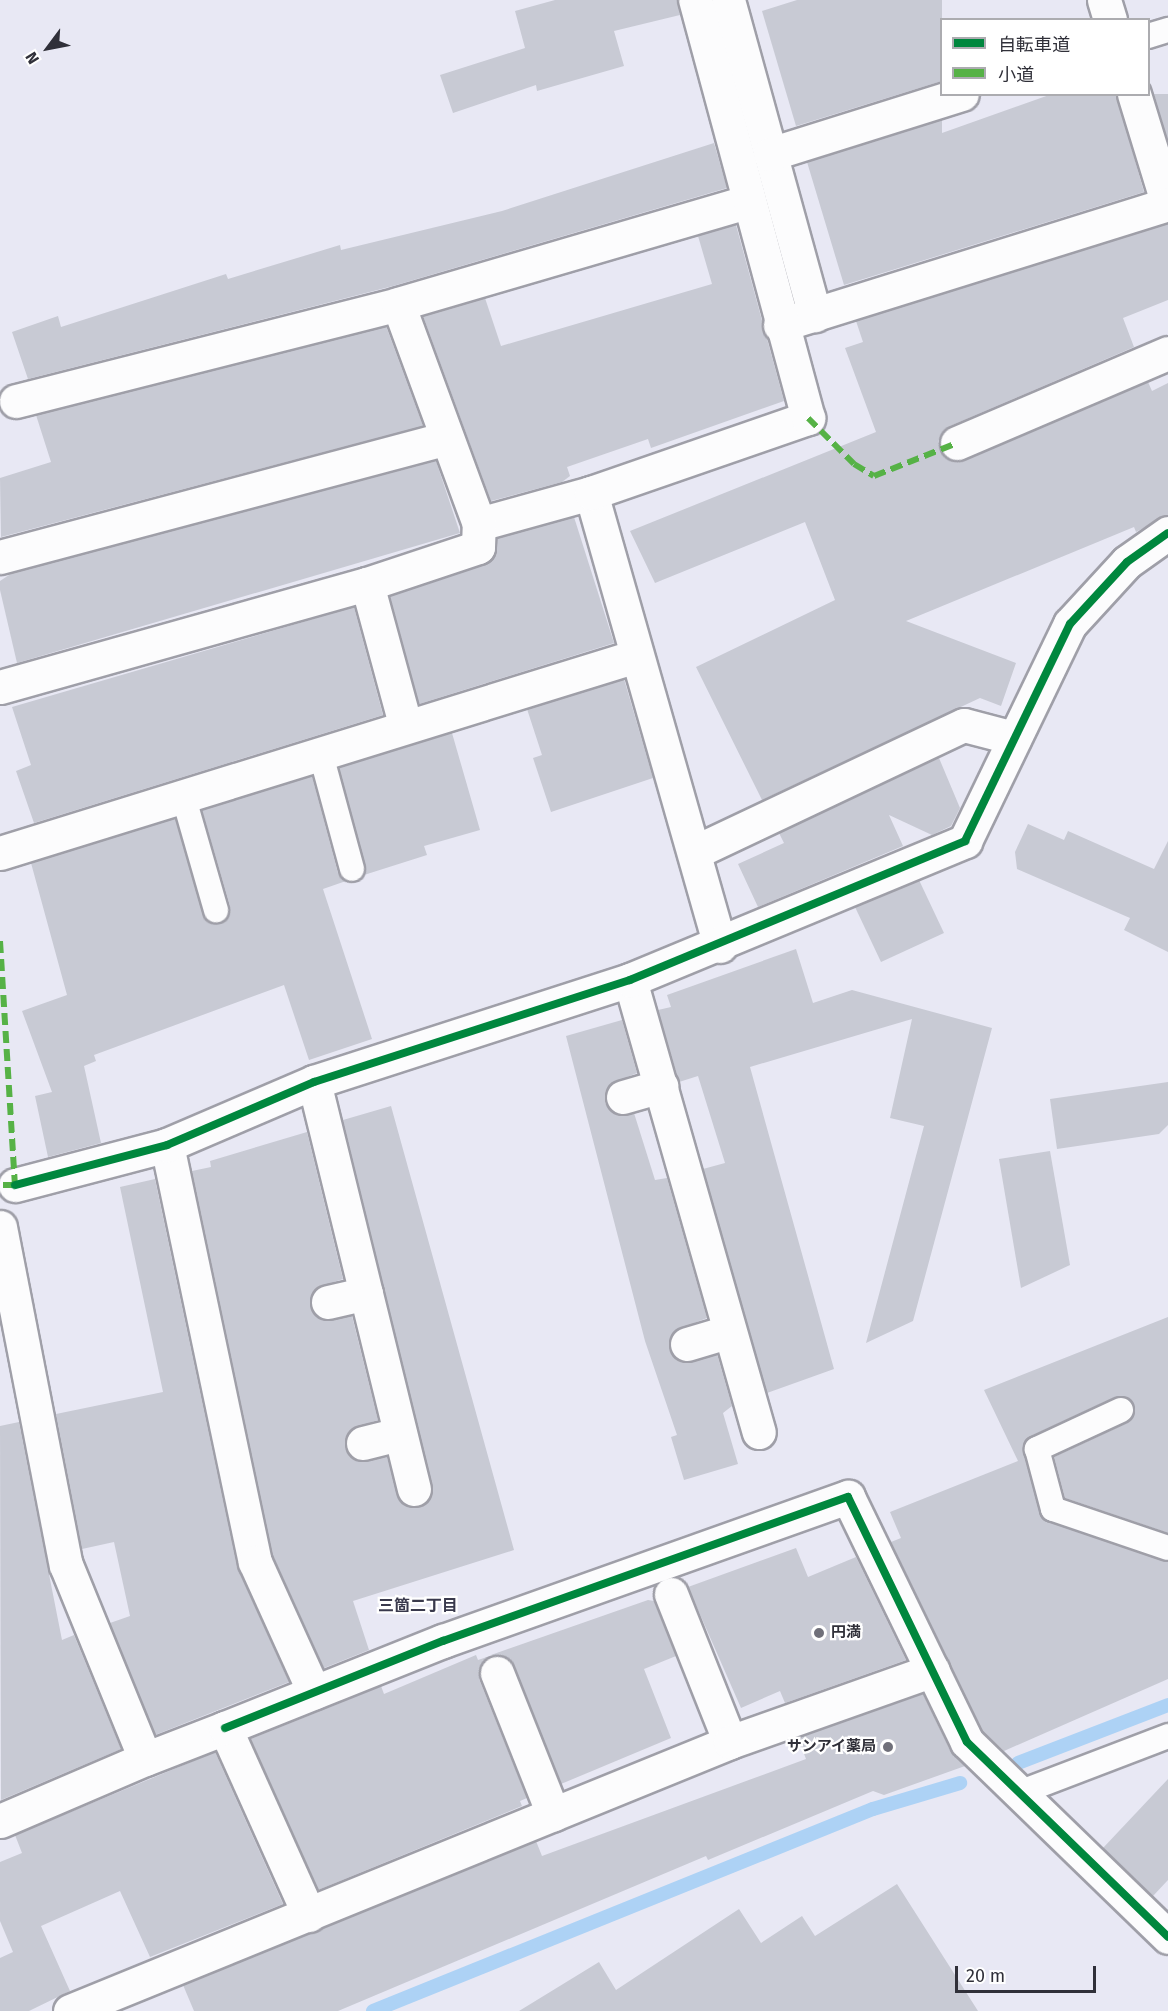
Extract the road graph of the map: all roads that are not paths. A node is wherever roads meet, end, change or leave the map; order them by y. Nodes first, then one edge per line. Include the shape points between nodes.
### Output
1 (695, 0) edge
2 (728, 0) edge
3 (1104, 0) edge
4 (1109, 18) edge
5 (1168, 30) edge
6 (1150, 36) edge
7 (956, 96) edge
8 (1135, 96) edge
9 (770, 154) junction
10 (1167, 197) edge
11 (747, 202) junction
12 (398, 304) junction
13 (815, 315) junction
14 (780, 325) junction
15 (1168, 353) edge
16 (16, 401) dead end
17 (445, 439) junction
18 (957, 443) dead end
19 (591, 493) junction
20 (479, 524) junction
21 (1168, 533) edge
22 (0, 557) edge
23 (368, 584) junction
24 (636, 656) junction
25 (0, 687) edge
26 (405, 724) junction
27 (1014, 738) junction
28 (321, 751) junction
29 (183, 795) junction
30 (697, 851) junction
31 (0, 853) edge
32 (352, 869) dead end
33 (216, 910) dead end
34 (720, 946) junction
35 (630, 980) junction
36 (314, 1082) junction
37 (661, 1086) junction
38 (623, 1097) dead end
39 (167, 1145) junction
40 (15, 1185) dead end
41 (0, 1227) edge
42 (366, 1293) junction
43 (328, 1302) dead end
44 (9, 1312) edge
45 (727, 1332) junction
46 (687, 1344) dead end
47 (1121, 1410) dead end
48 (759, 1432) dead end
49 (400, 1434) junction
50 (363, 1443) dead end
51 (414, 1489) dead end
52 (1168, 1548) edge
53 (671, 1594) dead end
54 (933, 1670) junction
55 (497, 1673) dead end
56 (314, 1692) junction
57 (225, 1728) junction
58 (1168, 1736) edge
59 (730, 1742) junction
60 (145, 1759) junction
61 (1020, 1793) junction
62 (553, 1814) junction
63 (0, 1821) edge
64 (309, 1915) junction
65 (1168, 1937) edge
66 (70, 2011) edge

1 - 11 street
2 - 9 street
3 - 4 street
5 - 6 lane
7 - 9 street
8 - 10 street
9 - 13 street
10 - 13 street
11 - 12 street
11 - 14 street
12 - 16 street
12 - 17 street
13 - 14 street
14 - 19 street via 808,418
15 - 18 street
17 - 20 street
17 - 22 street
19 - 20 street
19 - 24 street
20 - 23 street via 478,547
21 - 27 street via 1126,562 1070,624
23 - 25 street
23 - 26 street
24 - 26 street
24 - 30 street
26 - 28 street
27 - 30 street via 964,725
27 - 34 street via 965,841
28 - 29 street
28 - 32 lane
29 - 31 street
29 - 33 lane
30 - 34 street
34 - 35 street
35 - 36 street
35 - 37 street
36 - 39 street
36 - 42 street
37 - 38 street
37 - 45 street
39 - 40 street
39 - 56 street via 255,1562
41 - 44 street
42 - 43 street
42 - 49 street
44 - 60 street via 66,1565
45 - 46 street
45 - 48 street
47 - 52 lane via 1037,1449 1053,1509
49 - 50 street
49 - 51 street
53 - 59 street
54 - 56 street via 848,1497
54 - 59 street
54 - 61 street via 967,1742
55 - 62 street
56 - 57 street
57 - 60 street
57 - 64 street
58 - 61 lane
59 - 62 street
60 - 63 street
61 - 65 street
62 - 64 street
64 - 66 street

